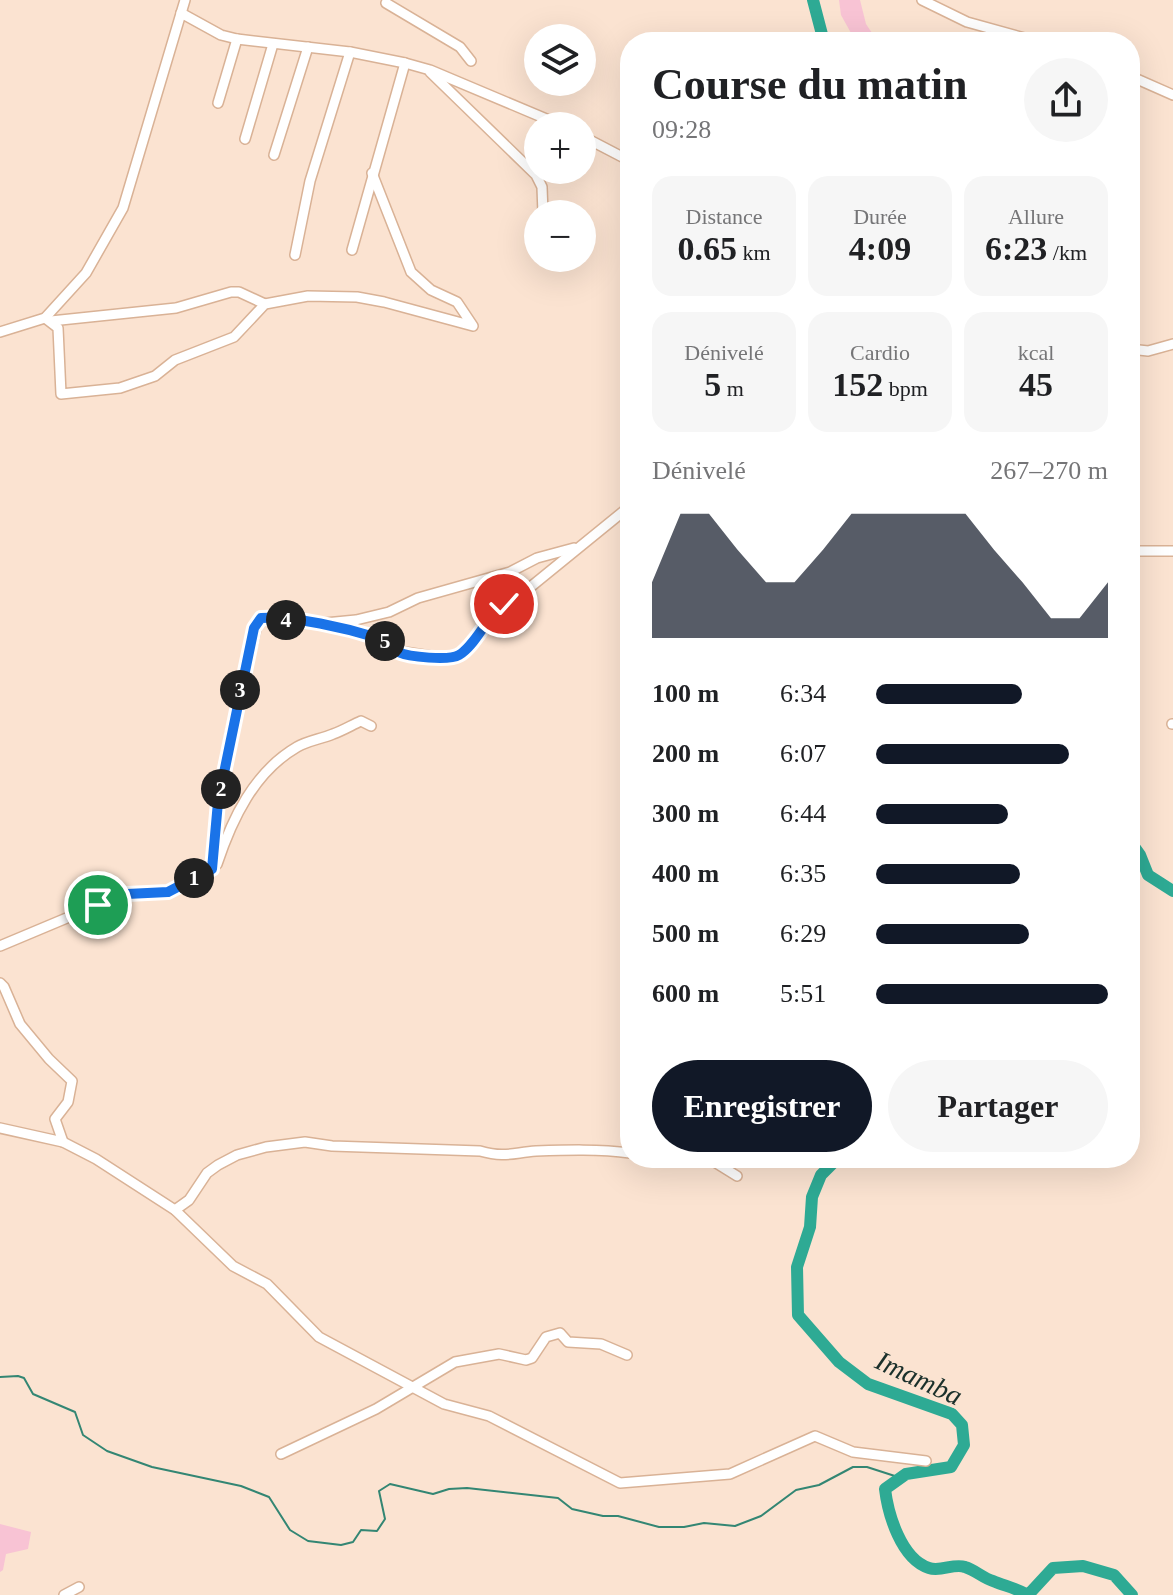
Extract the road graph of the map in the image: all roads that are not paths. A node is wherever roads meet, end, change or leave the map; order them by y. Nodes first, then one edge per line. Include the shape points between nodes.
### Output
1 (185, 0) edge
2 (922, 0) edge
3 (386, 3) dead end
4 (181, 13) junction
5 (1003, 32) edge
6 (237, 39) junction
7 (273, 44) junction
8 (308, 47) junction
9 (350, 52) junction
10 (471, 61) dead end
11 (405, 63) junction
12 (427, 70) junction
13 (1140, 80) edge
14 (1173, 95) edge
15 (218, 103) dead end
16 (529, 112) edge
17 (245, 139) dead end
18 (596, 143) edge
19 (274, 155) dead end
20 (620, 156) edge
21 (372, 173) junction
22 (542, 200) edge
23 (352, 250) dead end
24 (295, 255) dead end
25 (265, 304) junction
26 (48, 320) junction
27 (0, 332) edge
28 (1173, 344) edge
29 (1140, 350) edge
30 (620, 514) edge
31 (577, 547) junction
32 (1140, 551) edge
33 (1173, 551) edge
34 (314, 623) junction
35 (371, 726) dead end
36 (212, 869) junction
37 (0, 946) edge
38 (0, 983) edge
39 (0, 1128) edge
40 (63, 1142) junction
41 (620, 1152) edge
42 (724, 1168) edge
43 (737, 1176) dead end
44 (175, 1210) junction
45 (627, 1355) dead end
46 (413, 1386) junction
47 (281, 1454) dead end
48 (926, 1461) dead end
49 (79, 1587) dead end
50 (64, 1595) edge

1 - 4 street
2 - 5 street
3 - 10 street via 460,47
4 - 6 street
4 - 26 street via 123,208 86,273
6 - 7 street
6 - 15 street
7 - 8 street
7 - 17 street
8 - 9 street
8 - 19 street
9 - 11 street
9 - 24 street via 310,181
11 - 12 street
11 - 21 street
12 - 16 street
12 - 22 street via 536,175
13 - 14 street
18 - 20 street
21 - 23 street
21 - 25 street via 411,272 431,290 457,302 473,326 357,297 308,296
25 - 26 street via 231,292 176,308
25 - 26 street via 234,337 175,360 155,376 120,388 61,394 58,328
26 - 27 street
28 - 29 street
30 - 31 street
31 - 34 street via 389,612
31 - 34 street via 491,613 461,655 450,659 398,651 382,639
32 - 33 street
34 - 36 street via 266,617 254,628 218,802
35 - 36 street via 361,721 297,746 269,770 246,795
36 - 37 street via 168,892 127,894
38 - 40 street via 20,1024 72,1081 68,1102 55,1119
39 - 40 street
40 - 44 street
41 - 44 street via 501,1157 480,1151 305,1142 266,1147 207,1173 189,1200
42 - 43 street
44 - 46 street via 233,1266 267,1284 319,1337
45 - 46 street via 601,1344 568,1342 560,1333 546,1337 532,1358 499,1354 455,1362
46 - 47 street
46 - 48 street via 444,1404 489,1416 620,1483 730,1474 815,1436 853,1452
49 - 50 street

